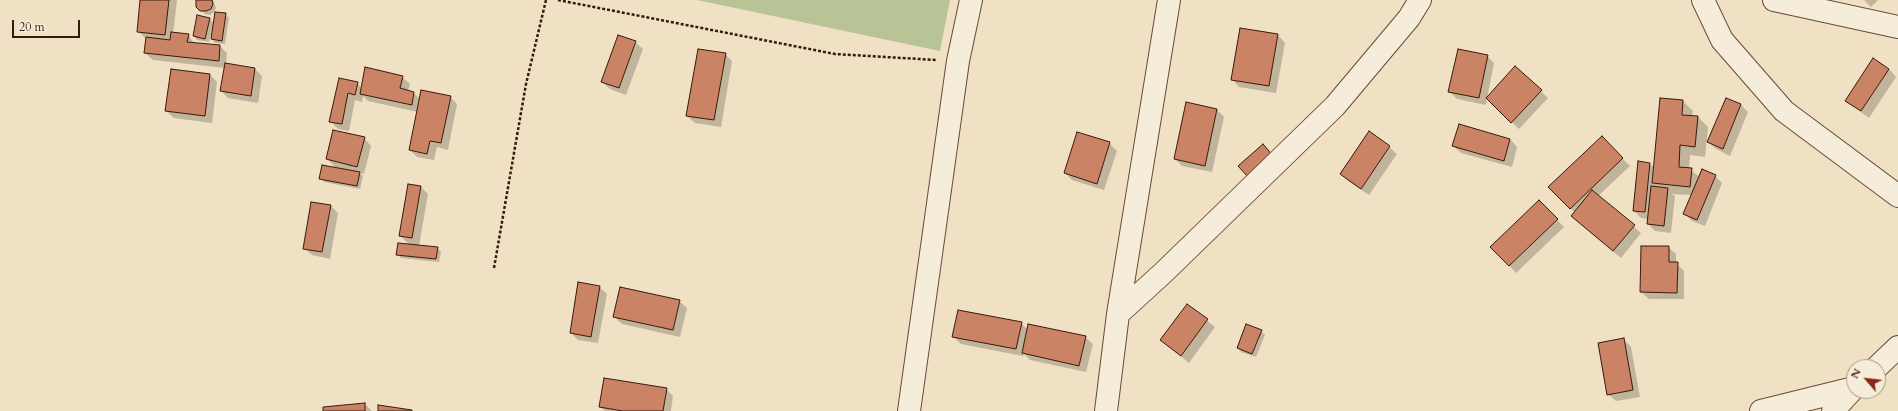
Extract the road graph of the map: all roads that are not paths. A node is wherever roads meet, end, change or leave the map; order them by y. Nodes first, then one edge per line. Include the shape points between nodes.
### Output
1 (971, 0) edge
2 (1169, 0) edge
3 (1420, 0) edge
4 (1703, 0) edge
5 (1774, 0) edge
6 (1898, 28) edge
7 (1898, 196) edge
8 (1118, 314) junction
9 (1898, 348) edge
10 (1886, 359) edge
11 (1846, 390) edge
12 (1846, 397) edge
13 (909, 411) edge
14 (1106, 411) edge
15 (1761, 411) edge
16 (1833, 411) edge

1 - 13 street via 958,61
2 - 8 street
3 - 8 street via 1409,18 1335,106 1164,273
4 - 7 street via 1722,40 1784,111
5 - 6 street
8 - 14 street
9 - 10 street
11 - 15 street
12 - 16 street

